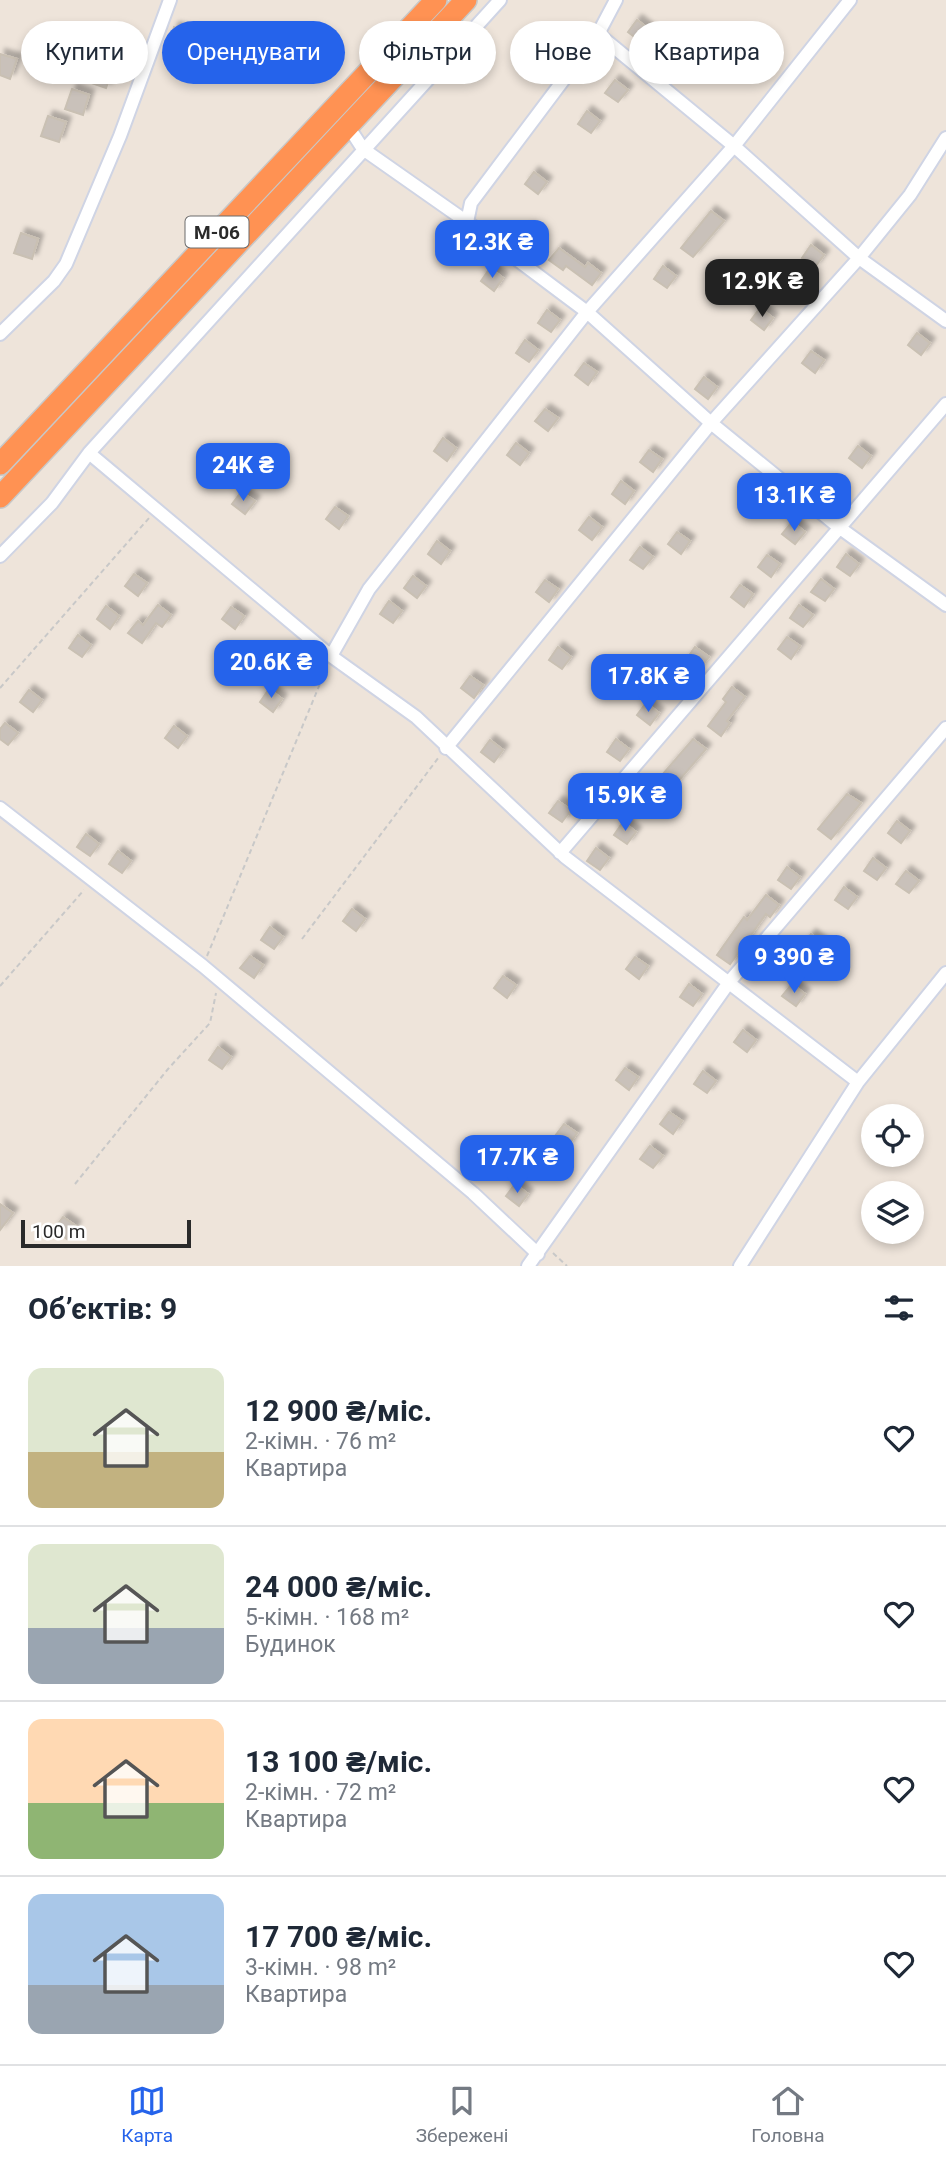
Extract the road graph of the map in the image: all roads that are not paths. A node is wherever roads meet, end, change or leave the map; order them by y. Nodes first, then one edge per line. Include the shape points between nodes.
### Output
1 (170, 0) edge
2 (436, 0) edge
3 (466, 0) edge
4 (500, 0) edge
5 (616, 0) edge
6 (850, 0) edge
7 (605, 21) edge
8 (615, 48) edge
9 (560, 84) edge
10 (348, 126) junction
11 (946, 138) edge
12 (734, 146) junction
13 (363, 149) junction
14 (467, 222) junction
15 (859, 258) junction
16 (587, 312) junction
17 (946, 321) edge
18 (0, 334) edge
19 (946, 404) edge
20 (711, 423) junction
21 (89, 453) junction
22 (0, 464) edge
23 (0, 497) edge
24 (840, 528) junction
25 (0, 556) edge
26 (946, 605) edge
27 (331, 656) junction
28 (946, 728) edge
29 (446, 748) junction
30 (0, 808) edge
31 (560, 853) junction
32 (946, 973) edge
33 (730, 981) junction
34 (858, 1082) junction
35 (542, 1250) junction
36 (528, 1266) edge
37 (740, 1266) edge

1 - 18 street via 66,264
2 - 22 highway, М-06
3 - 10 highway, М-06
4 - 13 street
5 - 7 street
6 - 12 street
8 - 12 street
9 - 14 street via 471,203
10 - 13 street
10 - 23 highway, М-06
11 - 15 street via 910,195
12 - 15 street
12 - 16 street
13 - 14 street
13 - 21 street
14 - 16 street
15 - 17 street
15 - 20 street
16 - 20 street
16 - 27 street via 369,589
19 - 24 street
20 - 24 street
20 - 29 street
21 - 25 street via 52,503
21 - 27 street
24 - 26 street
24 - 31 street
27 - 29 street via 416,717
28 - 33 street
29 - 31 street
30 - 35 street via 203,966
31 - 33 street
32 - 34 street
33 - 34 street
33 - 35 street
34 - 37 street
35 - 36 street

